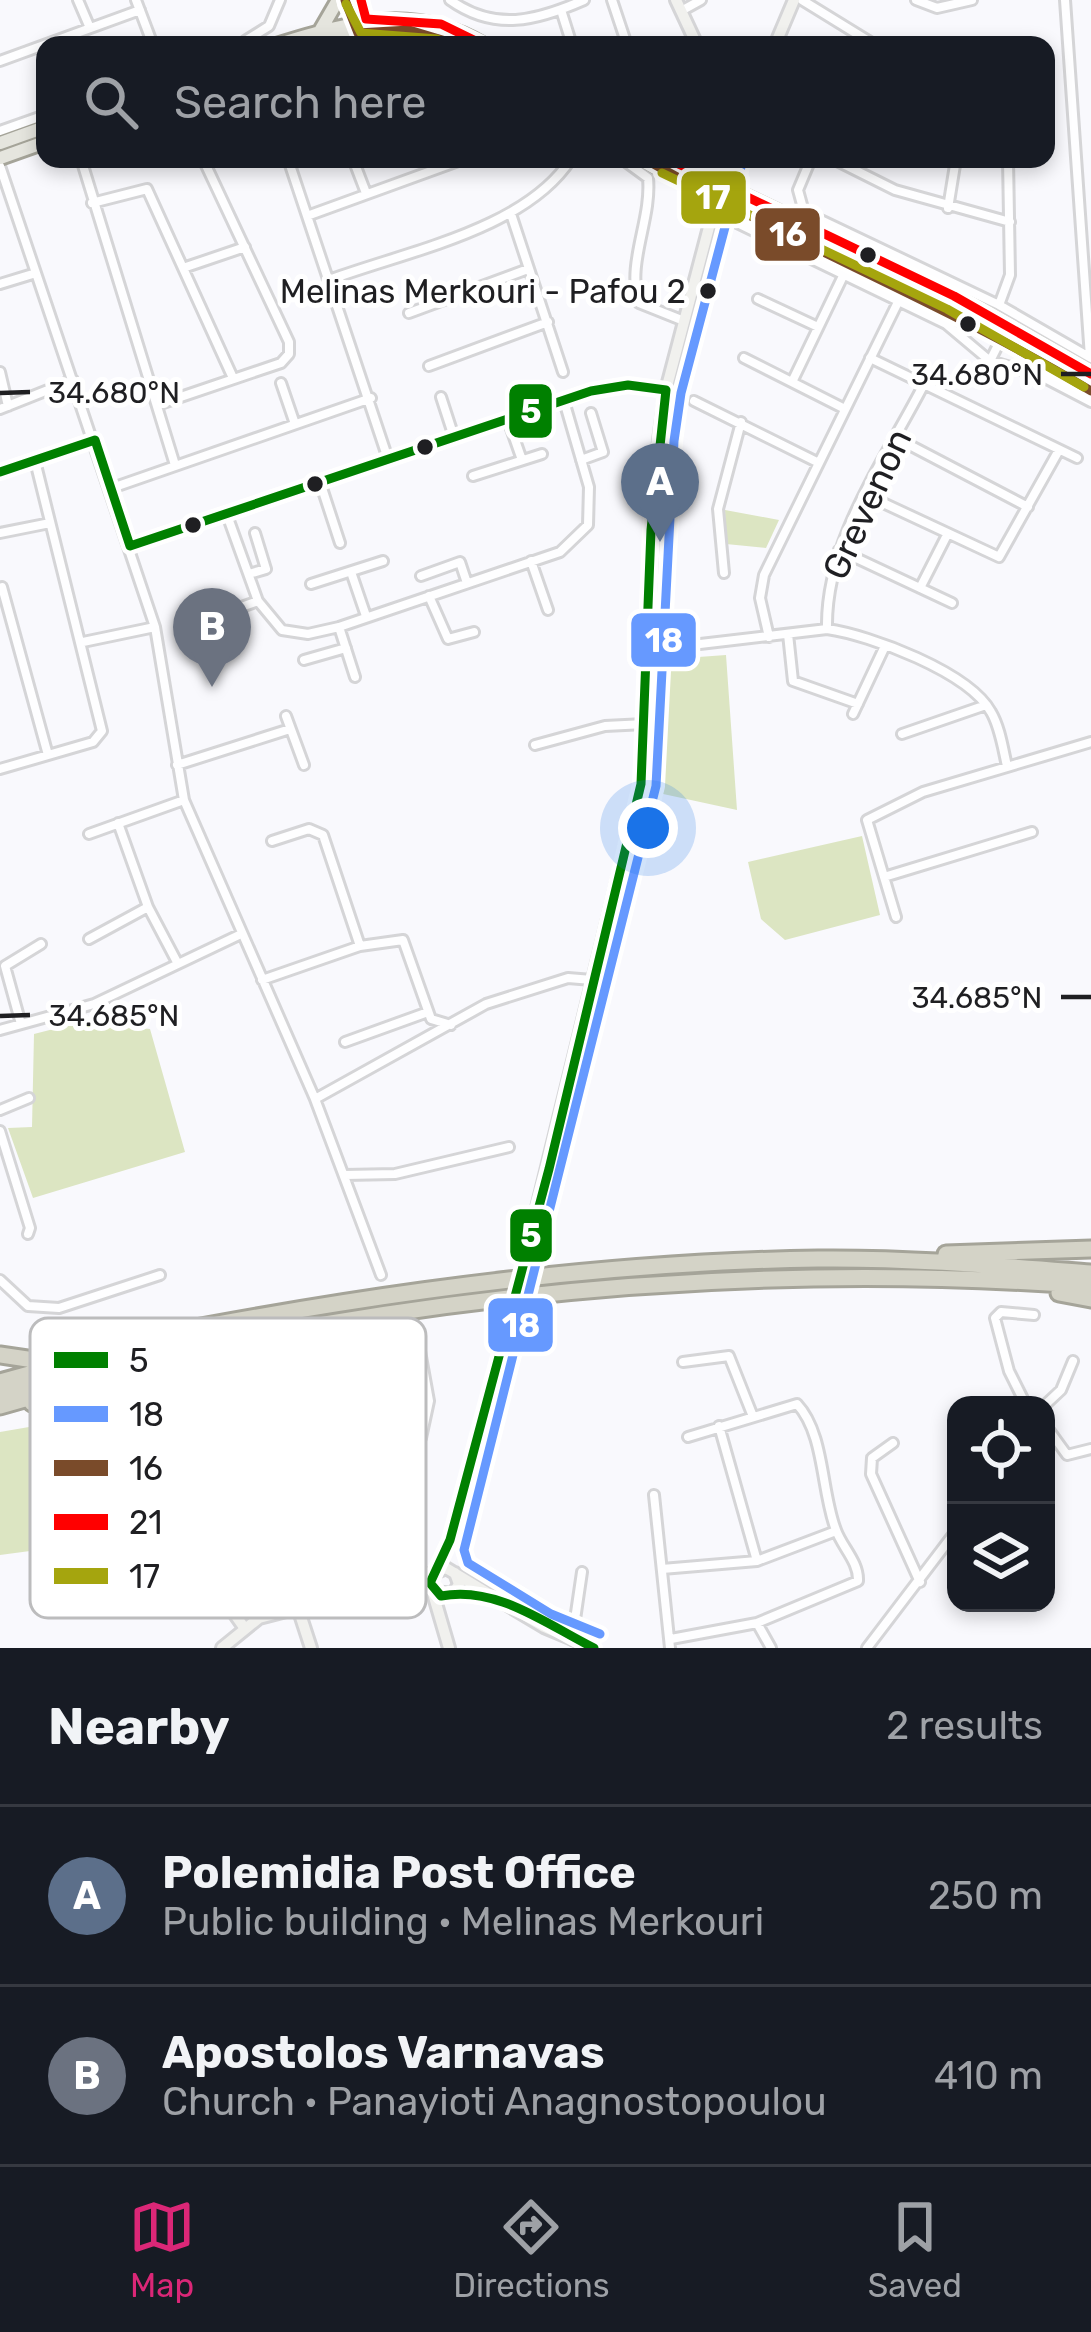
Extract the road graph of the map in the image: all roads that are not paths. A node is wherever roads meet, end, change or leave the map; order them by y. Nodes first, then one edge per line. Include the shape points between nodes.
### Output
1 (78, 0) edge
2 (280, 0) edge
3 (341, 0) edge
4 (362, 0) edge
5 (450, 0) edge
6 (584, 0) edge
7 (612, 0) edge
8 (700, 0) edge
9 (798, 0) edge
10 (916, 0) edge
11 (972, 0) edge
12 (1066, 0) edge
13 (138, 5) edge
14 (678, 6) edge
15 (561, 10) junction
16 (361, 26) junction
17 (90, 28) junction
18 (68, 36) edge
19 (150, 36) edge
20 (253, 36) edge
21 (319, 36) edge
22 (325, 36) edge
23 (429, 36) edge
24 (466, 36) edge
25 (569, 36) edge
26 (624, 36) edge
27 (693, 36) edge
28 (780, 36) edge
29 (852, 36) edge
30 (36, 48) edge
31 (0, 61) edge
32 (36, 118) edge
33 (36, 130) edge
34 (0, 131) edge
35 (0, 143) edge
36 (36, 146) edge
37 (0, 162) edge
38 (83, 168) edge
39 (207, 168) edge
40 (291, 168) edge
41 (356, 168) edge
42 (438, 168) edge
43 (564, 168) edge
44 (634, 168) edge
45 (664, 168) edge
46 (681, 168) edge
47 (725, 168) edge
48 (807, 168) edge
49 (851, 168) edge
50 (955, 168) edge
51 (1008, 168) edge
52 (366, 193) junction
53 (718, 194) junction
54 (92, 203) junction
55 (948, 208) junction
56 (805, 212) junction
57 (511, 214) junction
58 (778, 215) junction
59 (308, 216) junction
60 (735, 222) dead end
61 (1010, 222) junction
62 (245, 248) junction
63 (1086, 257) edge
64 (186, 267) junction
65 (528, 269) junction
66 (36, 273) junction
67 (843, 276) junction
68 (332, 279) junction
69 (0, 284) edge
70 (758, 299) dead end
71 (899, 300) junction
72 (999, 304) junction
73 (409, 313) dead end
74 (1088, 316) edge
75 (684, 321) junction
76 (548, 322) junction
77 (818, 327) junction
78 (1085, 336) junction
79 (1002, 337) junction
80 (1072, 347) junction
81 (744, 358) dead end
82 (870, 358) junction
83 (1090, 358) edge
84 (990, 361) junction
85 (429, 366) dead end
86 (0, 372) edge
87 (563, 372) dead end
88 (1091, 374) edge
89 (232, 378) junction
90 (73, 380) junction
91 (793, 380) junction
92 (281, 383) dead end
93 (924, 384) junction
94 (666, 389) junction
95 (1091, 391) edge
96 (441, 397) dead end
97 (370, 398) junction
98 (564, 401) junction
99 (694, 401) dead end
100 (1091, 402) edge
101 (157, 405) junction
102 (4, 408) edge
103 (843, 408) junction
104 (592, 412) dead end
105 (508, 420) junction
106 (741, 422) junction
107 (295, 424) junction
108 (454, 437) junction
109 (896, 438) junction
110 (95, 440) junction
111 (1059, 450) junction
112 (542, 454) dead end
113 (1077, 458) dead end
114 (388, 460) junction
115 (522, 460) junction
116 (581, 460) junction
117 (35, 461) junction
118 (817, 462) junction
119 (175, 465) junction
120 (0, 472) edge
121 (473, 476) dead end
122 (321, 485) junction
123 (112, 488) junction
124 (866, 495) junction
125 (1028, 507) junction
126 (227, 515) junction
127 (50, 523) junction
128 (0, 532) edge
129 (255, 533) dead end
130 (947, 535) junction
131 (340, 543) dead end
132 (130, 546) junction
133 (839, 550) junction
134 (383, 561) dead end
135 (531, 561) junction
136 (351, 572) junction
137 (724, 573) dead end
138 (249, 574) junction
139 (421, 576) dead end
140 (467, 583) junction
141 (311, 584) dead end
142 (2, 587) edge
143 (920, 588) junction
144 (429, 596) junction
145 (259, 601) junction
146 (952, 603) dead end
147 (548, 610) dead end
148 (367, 616) junction
149 (155, 627) junction
150 (185, 627) dead end
151 (339, 627) junction
152 (826, 629) junction
153 (474, 632) dead end
154 (788, 634) junction
155 (769, 637) junction
156 (83, 642) junction
157 (884, 646) junction
158 (346, 648) junction
159 (647, 650) junction
160 (304, 660) dead end
161 (355, 677) dead end
162 (858, 704) junction
163 (986, 705) junction
164 (853, 714) dead end
165 (286, 716) dead end
166 (645, 724) junction
167 (290, 729) junction
168 (902, 734) dead end
169 (1091, 742) edge
170 (535, 746) dead end
171 (48, 755) junction
172 (177, 765) junction
173 (304, 765) dead end
174 (1007, 766) junction
175 (0, 770) edge
176 (184, 800) junction
177 (118, 823) junction
178 (1032, 832) dead end
179 (89, 834) dead end
180 (272, 841) dead end
181 (884, 877) junction
182 (148, 907) junction
183 (896, 917) dead end
184 (239, 935) junction
185 (89, 940) dead end
186 (41, 944) dead end
187 (360, 946) junction
188 (178, 964) junction
189 (262, 980) junction
190 (592, 980) junction
191 (428, 1012) junction
192 (21, 1024) junction
193 (451, 1025) junction
194 (0, 1030) edge
195 (345, 1042) dead end
196 (29, 1098) dead end
197 (315, 1099) junction
198 (0, 1110) edge
199 (0, 1130) edge
200 (509, 1147) dead end
201 (344, 1175) junction
202 (28, 1234) dead end
203 (1091, 1249) edge
204 (827, 1268) junction
205 (1091, 1273) edge
206 (160, 1275) dead end
207 (381, 1275) dead end
208 (0, 1280) edge
209 (1091, 1286) edge
210 (427, 1299) junction
211 (1091, 1299) edge
212 (322, 1307) junction
213 (1034, 1315) dead end
214 (235, 1318) edge
215 (272, 1318) edge
216 (331, 1318) edge
217 (0, 1355) edge
218 (30, 1359) edge
219 (683, 1361) dead end
220 (1073, 1361) dead end
221 (30, 1372) edge
222 (0, 1378) edge
223 (426, 1384) edge
224 (30, 1387) edge
225 (0, 1394) edge
226 (1022, 1396) edge
227 (1055, 1396) edge
228 (30, 1397) edge
229 (30, 1404) edge
230 (0, 1406) edge
231 (752, 1414) junction
232 (426, 1415) edge
233 (718, 1426) junction
234 (688, 1437) dead end
235 (1055, 1438) edge
236 (893, 1443) dead end
237 (1091, 1449) edge
238 (654, 1495) dead end
239 (836, 1531) junction
240 (450, 1540) junction
241 (947, 1544) edge
242 (757, 1561) junction
243 (662, 1569) junction
244 (453, 1571) junction
245 (435, 1572) junction
246 (582, 1572) dead end
247 (426, 1574) edge
248 (920, 1582) junction
249 (426, 1589) edge
250 (433, 1590) junction
251 (454, 1593) junction
252 (490, 1595) junction
253 (237, 1618) edge
254 (264, 1618) edge
255 (301, 1618) edge
256 (757, 1623) junction
257 (243, 1626) junction
258 (446, 1631) junction
259 (572, 1640) junction
260 (670, 1644) edge
261 (222, 1648) edge
262 (311, 1648) edge
263 (449, 1648) edge
264 (594, 1648) edge
265 (771, 1648) edge
266 (867, 1648) edge

1 - 17 street
2 - 20 street via 269,26
3 - 16 main road
3 - 21 main road
4 - 16 main road
5 - 15 street via 502,22
6 - 15 street
7 - 26 street
8 - 14 street
9 - 28 main road
9 - 29 street
10 - 11 street via 938,8
12 - 63 street
13 - 17 street
13 - 19 street
14 - 27 main road
15 - 25 street
16 - 22 main road
16 - 23 main road
16 - 24 main road via 441,24
17 - 18 street
30 - 31 street
32 - 34 street
33 - 35 main road
36 - 37 main road
37 - 66 street
38 - 54 street
39 - 62 street
40 - 59 street
41 - 52 street
42 - 52 street
43 - 57 street
44 - 75 street via 648,178 650,200 633,285 639,303
45 - 53 main road
46 - 53 main road
47 - 53 main road
48 - 56 street via 797,190
49 - 55 street
50 - 55 street
51 - 61 street
52 - 59 street
53 - 58 main road
53 - 75 main road
53 - 79 main road
54 - 64 street via 147,189
54 - 101 street
55 - 61 street
56 - 58 street
56 - 72 street
57 - 65 street
57 - 68 street
58 - 88 main road via 988,314
59 - 68 street
60 - 67 street
61 - 72 street via 1010,274
62 - 64 street
62 - 89 street via 289,354 281,364
63 - 74 street
64 - 89 street
65 - 73 street
65 - 76 street
66 - 69 street
66 - 90 street
67 - 71 street
67 - 77 street
68 - 97 street
70 - 77 street
71 - 82 street
71 - 84 street
72 - 80 street
74 - 78 street
75 - 94 main road
76 - 85 street
76 - 87 street
77 - 91 street
78 - 80 street
78 - 83 street
79 - 84 street
79 - 95 main road
80 - 83 street
81 - 91 street
82 - 93 street
82 - 103 street
84 - 100 street
86 - 102 street
89 - 101 street
90 - 102 street
90 - 110 street
91 - 103 street
92 - 107 street
93 - 109 street, Grevenon
93 - 111 street
94 - 98 street via 628,385
94 - 159 main road
96 - 108 street
97 - 107 street
97 - 114 street
98 - 105 street
98 - 116 street
99 - 106 street
101 - 119 street
103 - 118 street
104 - 116 street via 603,452
105 - 108 street
105 - 115 street
106 - 118 street
106 - 137 street via 718,509
107 - 119 street
108 - 114 street
109 - 124 street, Grevenon
109 - 125 street
110 - 117 street
110 - 123 street
111 - 113 street
111 - 125 street
112 - 115 street
114 - 122 street
115 - 121 street
116 - 135 street via 592,505 588,525 560,552
117 - 120 street
117 - 127 street
118 - 155 street via 762,579
119 - 123 street
122 - 126 street
122 - 131 street
123 - 132 street
124 - 130 street
124 - 133 street, Grevenon
125 - 130 street via 999,557
126 - 132 street
126 - 138 street
127 - 128 street
127 - 156 street
129 - 138 street via 266,568
130 - 143 street
132 - 149 street
133 - 143 street
133 - 152 street, Grevenon
134 - 136 street
135 - 140 street
135 - 147 street
136 - 141 street
136 - 148 street
138 - 145 street
139 - 140 street via 460,562
140 - 144 street
142 - 171 street
143 - 146 street
144 - 148 street
144 - 153 street via 448,639
145 - 150 street
145 - 151 street via 282,630
148 - 151 street
149 - 156 street
149 - 172 street
151 - 158 street
152 - 154 street
152 - 157 street
154 - 155 street
154 - 162 street via 793,681
155 - 159 street
156 - 171 street via 100,738
157 - 162 street
157 - 163 street via 958,680
158 - 160 street
158 - 161 street
159 - 166 main road
162 - 164 street
163 - 168 street
163 - 174 street
165 - 167 street
166 - 170 street
166 - 190 main road via 641,784
167 - 172 street
167 - 173 street
169 - 174 street
171 - 175 street
172 - 176 street
174 - 181 street via 867,820
176 - 177 street
176 - 184 street
177 - 179 street
177 - 182 street
178 - 181 street
180 - 187 street via 309,829 322,835
181 - 183 street
182 - 185 street
182 - 188 street
184 - 188 street
184 - 189 street
186 - 192 street via 4,966
187 - 189 street
187 - 191 street via 403,940
188 - 192 street via 94,1004
189 - 197 street
190 - 193 street via 509,994
190 - 240 main road, bridge
191 - 193 street
191 - 195 street
192 - 194 street
193 - 197 street
196 - 198 street
197 - 201 street
199 - 202 street
200 - 201 street via 395,1174
201 - 207 street
203 - 204 highway
204 - 205 highway
204 - 209 highway
204 - 210 highway via 625,1269
204 - 211 highway
206 - 208 street via 59,1308 28,1306
210 - 212 highway
210 - 216 highway
212 - 214 highway
212 - 215 highway
213 - 226 street via 994,1318
217 - 218 highway
219 - 231 street via 729,1356
220 - 227 street
221 - 222 highway
223 - 232 street
224 - 225 highway
228 - 230 highway
229 - 230 highway
231 - 233 street
231 - 239 street via 797,1404
233 - 234 street
233 - 242 street
235 - 237 street via 1067,1455
236 - 248 street via 872,1458 871,1474
238 - 243 street
239 - 242 street
239 - 256 street via 858,1581
240 - 244 main road
240 - 245 main road
241 - 248 street
242 - 243 street
243 - 260 street
244 - 245 main road
244 - 251 main road
244 - 252 main road
245 - 247 main road
245 - 250 main road
246 - 259 street
248 - 266 street
249 - 250 main road
250 - 251 main road
250 - 258 main road
251 - 252 main road
251 - 258 main road
252 - 259 main road
253 - 257 main road
254 - 257 main road
255 - 262 main road
256 - 260 street
256 - 265 street
257 - 261 main road
258 - 263 main road
259 - 264 main road

